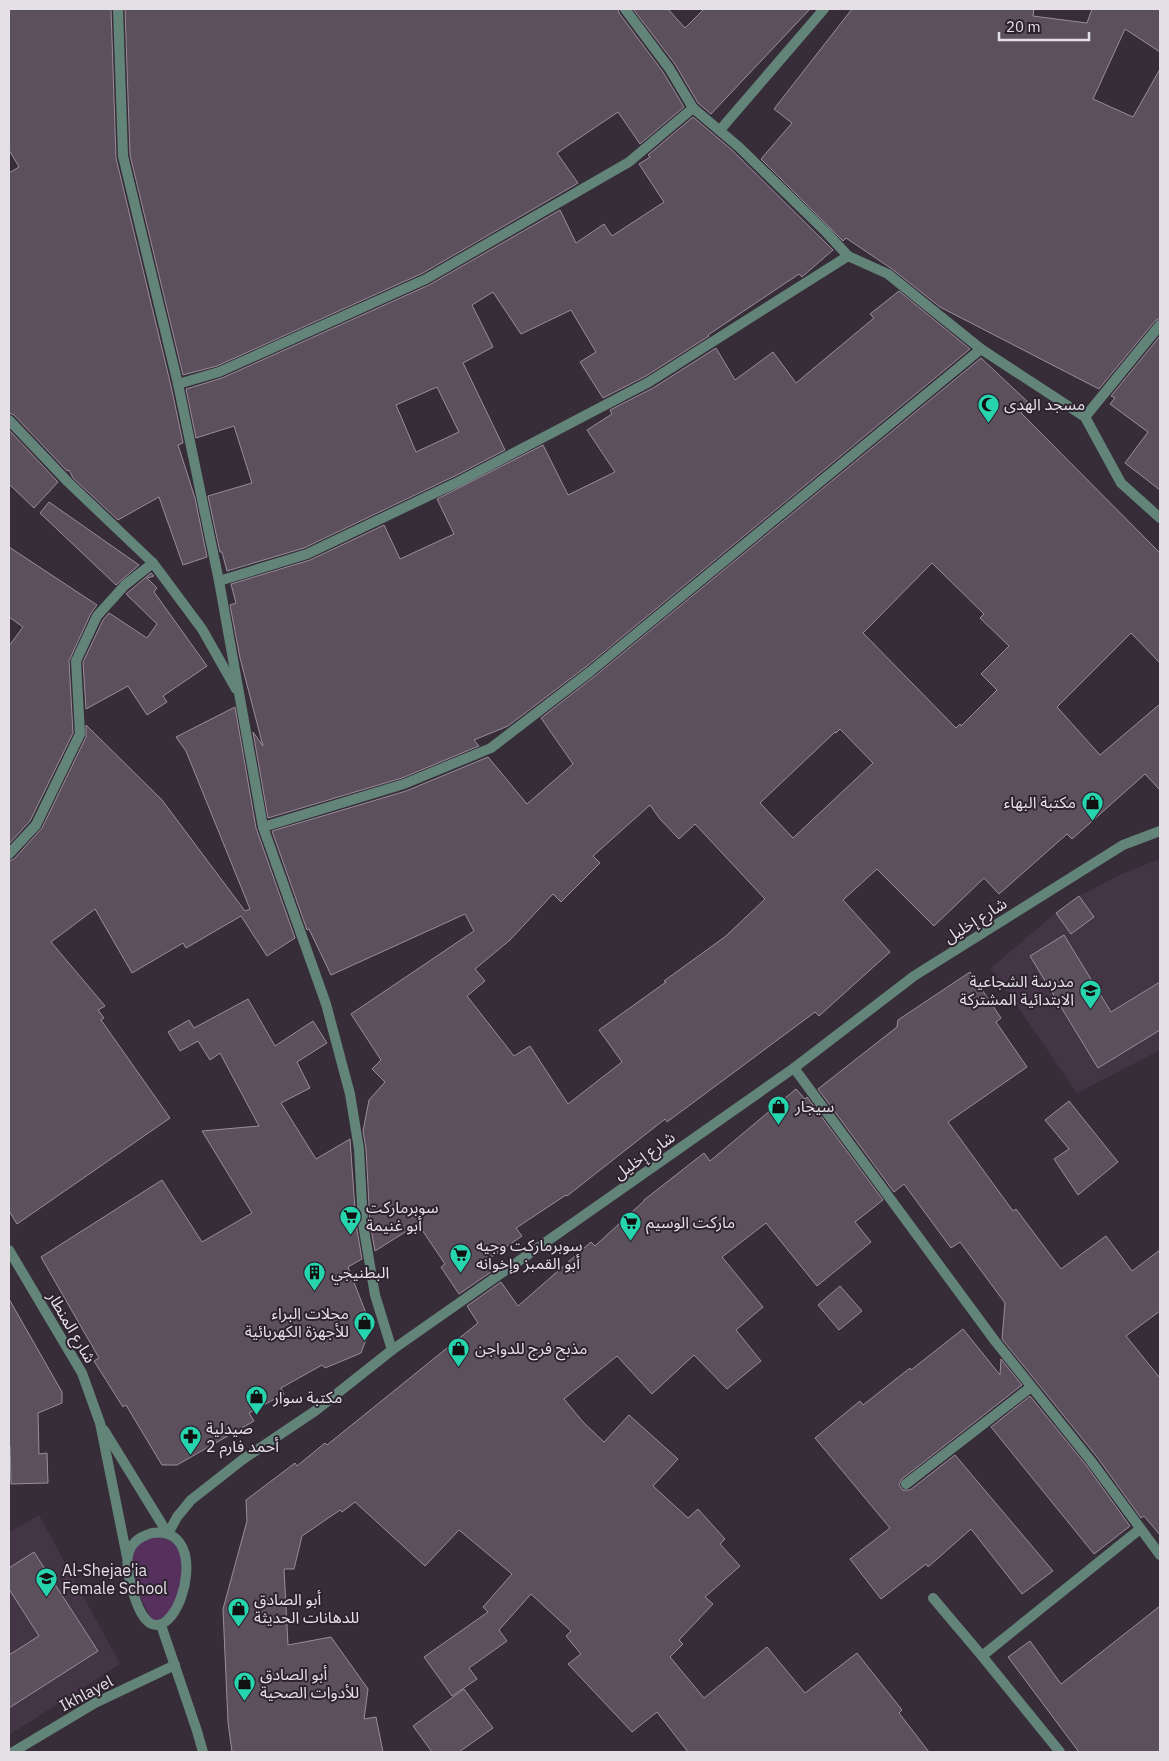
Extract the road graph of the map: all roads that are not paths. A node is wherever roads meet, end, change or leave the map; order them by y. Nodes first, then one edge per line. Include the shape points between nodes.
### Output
1 (118, 9) edge
2 (626, 9) edge
3 (824, 9) edge
4 (693, 108) junction
5 (720, 130) junction
6 (848, 256) junction
7 (1160, 325) edge
8 (981, 348) junction
9 (178, 384) junction
10 (1085, 417) junction
11 (9, 420) edge
12 (1160, 518) edge
13 (153, 563) junction
14 (219, 581) junction
15 (240, 696) junction
16 (263, 827) junction
17 (1160, 831) edge
18 (9, 854) edge
19 (794, 1068) junction
20 (9, 1250) edge
21 (392, 1350) junction
22 (1031, 1387) junction
23 (100, 1423) junction
24 (906, 1484) dead end
25 (1140, 1529) junction
26 (168, 1534) junction
27 (1160, 1555) edge
28 (127, 1557) junction
29 (934, 1598) dead end
30 (161, 1625) junction
31 (982, 1656) junction
32 (175, 1665) junction
33 (13, 1752) edge
34 (203, 1752) edge
35 (1060, 1752) edge

1 - 9 street via 123,156
2 - 4 street via 669,68
3 - 5 street
4 - 5 street
4 - 9 street via 629,162 426,279 219,372
5 - 6 street
6 - 8 street via 888,274
6 - 14 street via 649,382 462,480 307,554
7 - 10 street
8 - 10 street
8 - 16 street via 591,672 491,748 404,784
9 - 14 street
10 - 12 street via 1121,483
11 - 13 street
13 - 15 street via 202,629
13 - 18 street via 125,585 96,616 76,661 80,734 36,825
14 - 15 street
15 - 16 street
16 - 21 street via 326,1004 350,1094 359,1149 363,1224 374,1295
17 - 19 street, شارع إخليل via 1123,845 914,976
19 - 21 street, شارع إخليل
19 - 22 street
20 - 23 street, شارع المنطار via 82,1373
21 - 26 street, شارع إخليل via 191,1500
22 - 24 street
22 - 25 street via 1091,1461
23 - 26 street, شارع المنطار
23 - 28 street, شارع المنطار
25 - 27 street
25 - 31 street
26 - 28 street via 156,1532 140,1538
26 - 30 street via 184,1550 187,1574 175,1612
28 - 30 street via 130,1581 140,1610 149,1623
29 - 31 street
30 - 32 street
31 - 35 street
32 - 33 street, Ikhlayel via 95,1703
32 - 34 street

